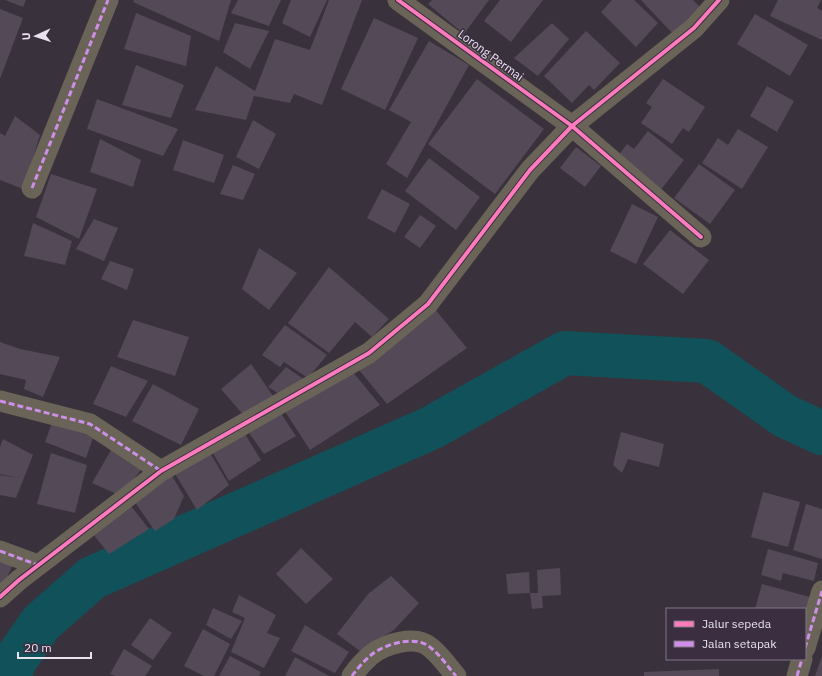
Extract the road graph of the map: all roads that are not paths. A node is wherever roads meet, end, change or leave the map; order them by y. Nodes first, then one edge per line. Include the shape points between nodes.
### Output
1 (108, 0) edge
2 (398, 0) edge
3 (719, 0) edge
4 (572, 126) junction
5 (32, 188) dead end
6 (701, 237) dead end
7 (0, 401) edge
8 (161, 471) junction
9 (0, 551) edge
10 (38, 565) junction
11 (822, 591) edge
12 (0, 597) edge
13 (806, 645) edge
14 (802, 660) edge
15 (352, 676) edge
16 (456, 676) edge
17 (797, 676) edge

1 - 5 street
2 - 4 street, Lorong Permai
3 - 4 street via 694,28
4 - 6 street, Lorong Permai
4 - 8 street via 530,170 428,304 369,353
7 - 8 street via 90,424
8 - 10 street
9 - 10 street
10 - 12 street
11 - 13 street
14 - 17 street
15 - 16 street via 371,655 401,642 415,641 431,647

